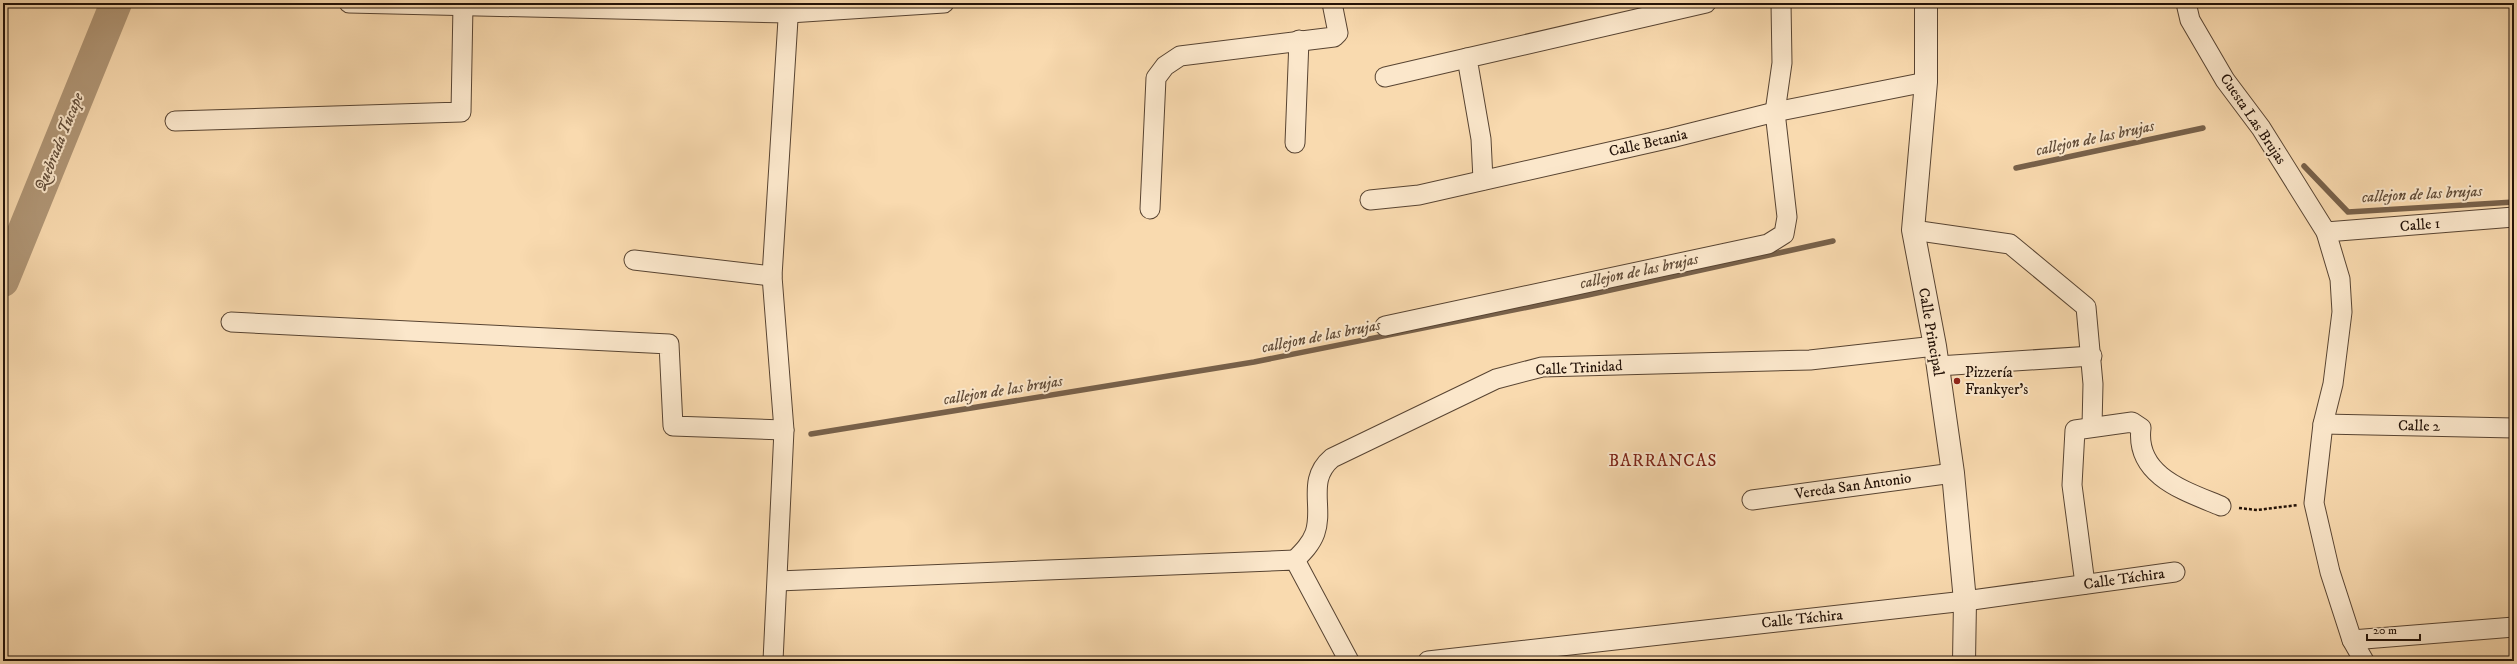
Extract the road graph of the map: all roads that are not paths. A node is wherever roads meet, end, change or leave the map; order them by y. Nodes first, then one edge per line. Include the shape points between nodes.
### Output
1 (349, 3) edge
2 (944, 3) edge
3 (1332, 3) edge
4 (1706, 3) edge
5 (1781, 3) edge
6 (1926, 3) edge
7 (2186, 3) edge
8 (463, 5) junction
9 (514, 5) edge
10 (647, 7) edge
11 (789, 8) edge
12 (1299, 40) junction
13 (1467, 58) junction
14 (1385, 77) dead end
15 (1926, 82) junction
16 (1775, 112) junction
17 (176, 121) dead end
18 (1295, 143) dead end
19 (1483, 180) junction
20 (1370, 200) dead end
21 (1150, 209) dead end
22 (2514, 217) edge
23 (1913, 230) junction
24 (2326, 232) junction
25 (634, 260) dead end
26 (772, 276) junction
27 (232, 322) dead end
28 (1385, 326) dead end
29 (1936, 356) junction
30 (2092, 356) junction
31 (2323, 424) junction
32 (2092, 426) junction
33 (2514, 428) edge
34 (784, 430) junction
35 (1953, 473) junction
36 (1752, 500) dead end
37 (2221, 506) road end
38 (1295, 560) junction
39 (2175, 572) dead end
40 (778, 581) junction
41 (2085, 584) junction
42 (1965, 601) junction
43 (2514, 627) edge
44 (2352, 640) junction
45 (773, 661) edge
46 (1349, 661) edge
47 (1428, 661) edge
48 (1964, 661) edge
49 (2364, 661) edge

1 - 8 street
2 - 11 street
3 - 12 street via 1337,35
4 - 13 street
5 - 16 street via 1782,63
6 - 15 street, Calle Principal
7 - 24 street, Cuesta Las Brujas via 2190,20 2225,80 2261,128
8 - 9 street
8 - 17 street via 461,112
9 - 10 street
10 - 11 street
11 - 26 street
12 - 18 street
12 - 21 street via 1180,56 1165,66 1156,78
13 - 14 street
13 - 19 street via 1481,139
15 - 16 street, Calle Betania
15 - 23 street, Calle Principal
16 - 19 street, Calle Betania
16 - 28 street via 1787,217 1784,234 1768,244
19 - 20 street, Calle Betania via 1419,195
22 - 24 street, Calle 1
23 - 29 street, Calle Principal
23 - 30 street via 2010,244 2086,307
24 - 31 street, Cuesta Las Brujas via 2340,279 2342,312 2333,384
25 - 26 street
26 - 34 street
27 - 34 street via 669,344 672,426
29 - 30 street
29 - 35 street, Calle Principal
29 - 38 street, Calle Trinidad via 1542,367 1496,379 1332,458 1322,466 1318,478 1316,532 1308,547
30 - 32 street
31 - 33 street, Calle 2
31 - 44 street, Cuesta Las Brujas via 2314,503 2330,572
32 - 37 street via 2132,422 2141,428 2139,442 2156,474
32 - 41 street via 2074,430 2072,485
34 - 40 street
35 - 36 street, Vereda San Antonio
35 - 42 street, Calle Principal
38 - 40 street
38 - 46 street
39 - 41 street, Calle Táchira
40 - 45 street
41 - 42 street, Calle Táchira
42 - 47 street, Calle Táchira
42 - 48 street, Calle Principal
43 - 44 street
44 - 49 street, Cuesta Las Brujas

